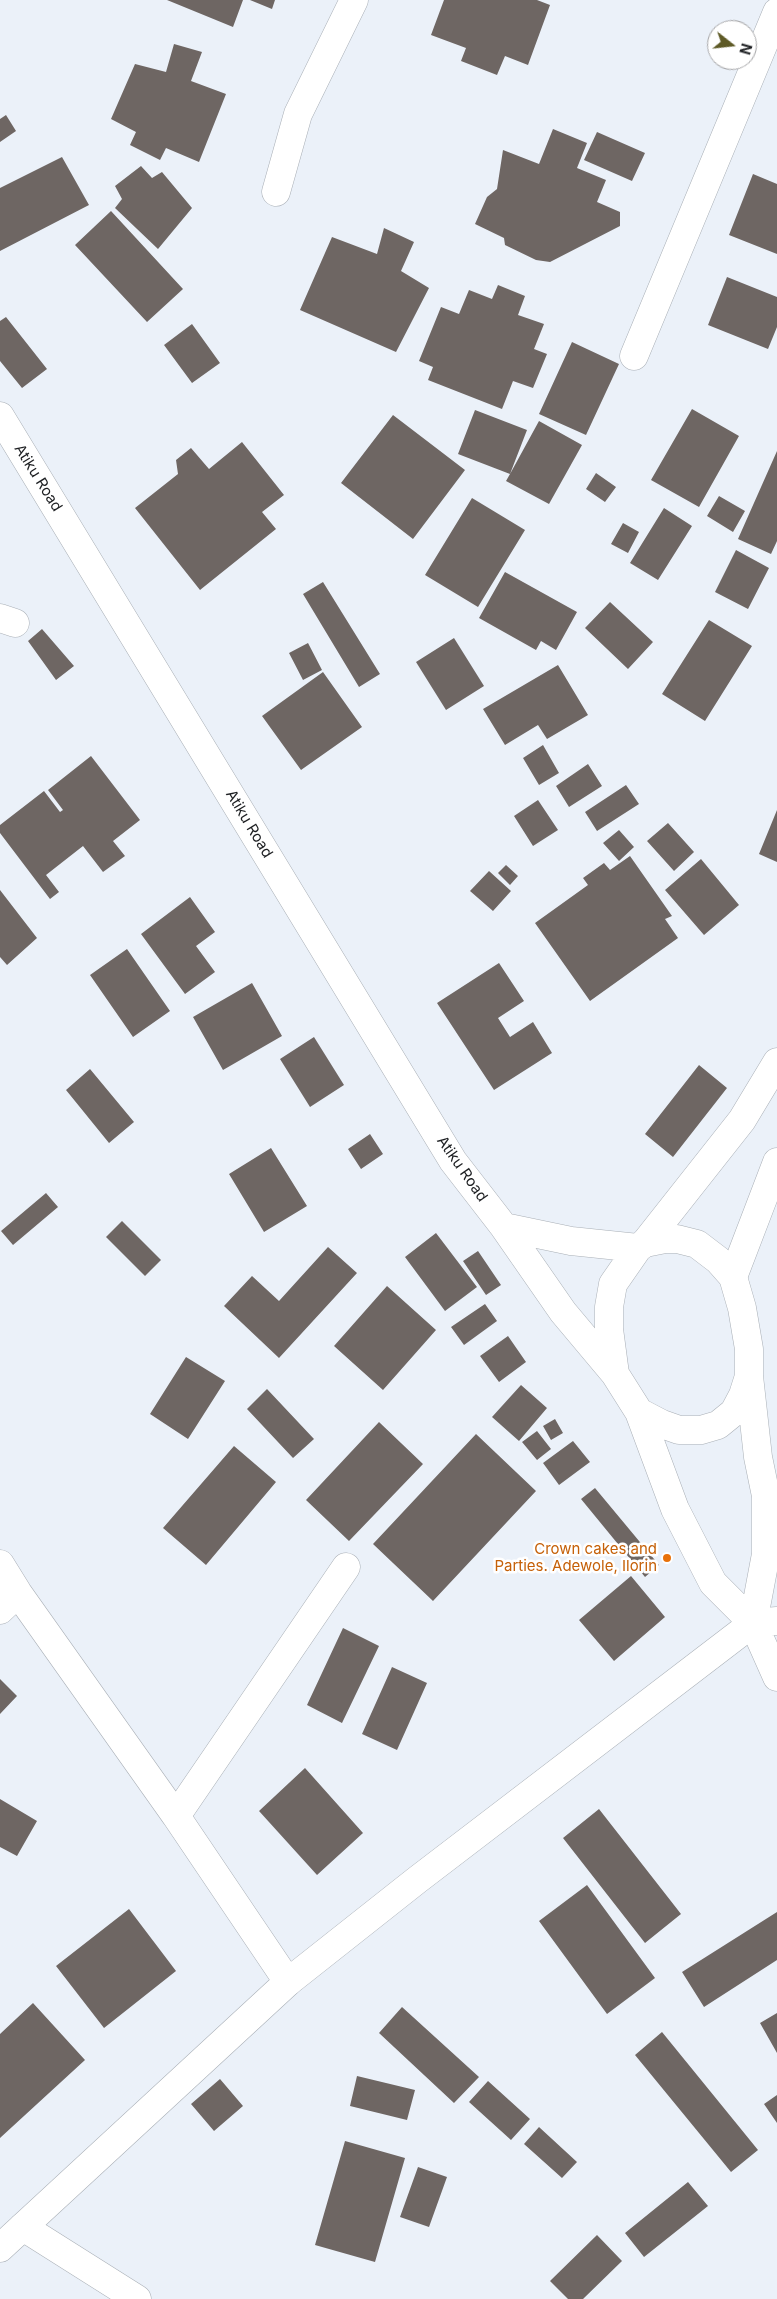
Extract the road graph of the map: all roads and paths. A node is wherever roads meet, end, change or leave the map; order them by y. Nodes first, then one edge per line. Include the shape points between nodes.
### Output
1 (354, 0) edge
2 (777, 12) edge
3 (276, 192) dead end
4 (634, 356) dead end
5 (0, 416) edge
6 (777, 1062) edge
7 (777, 1162) edge
8 (504, 1227) junction
9 (641, 1245) junction
10 (733, 1277) junction
11 (615, 1374) junction
12 (749, 1376) junction
13 (638, 1412) junction
14 (0, 1564) edge
15 (346, 1567) dead end
16 (9, 1602) edge
17 (765, 1622) edge
18 (777, 1677) edge
19 (176, 1816) junction
20 (288, 1982) junction
21 (23, 2227) junction
22 (0, 2248) edge
23 (137, 2299) edge

1 - 3 street via 298,114
2 - 4 street
5 - 8 street, Atiku Road via 453,1161
6 - 9 street via 742,1120
7 - 10 street
8 - 9 street via 571,1241
8 - 11 street, Atiku Road via 563,1312
9 - 10 street via 677,1239 697,1244
9 - 11 street via 613,1284 609,1329
10 - 12 street via 749,1348
11 - 13 street
12 - 13 street via 734,1412 718,1425 701,1430 680,1430
12 - 17 street via 766,1496
13 - 17 street via 675,1509 713,1583
14 - 16 street
15 - 19 street
16 - 19 street
17 - 18 street
17 - 20 street via 425,1874
19 - 20 street
20 - 21 street
21 - 22 street
21 - 23 street

